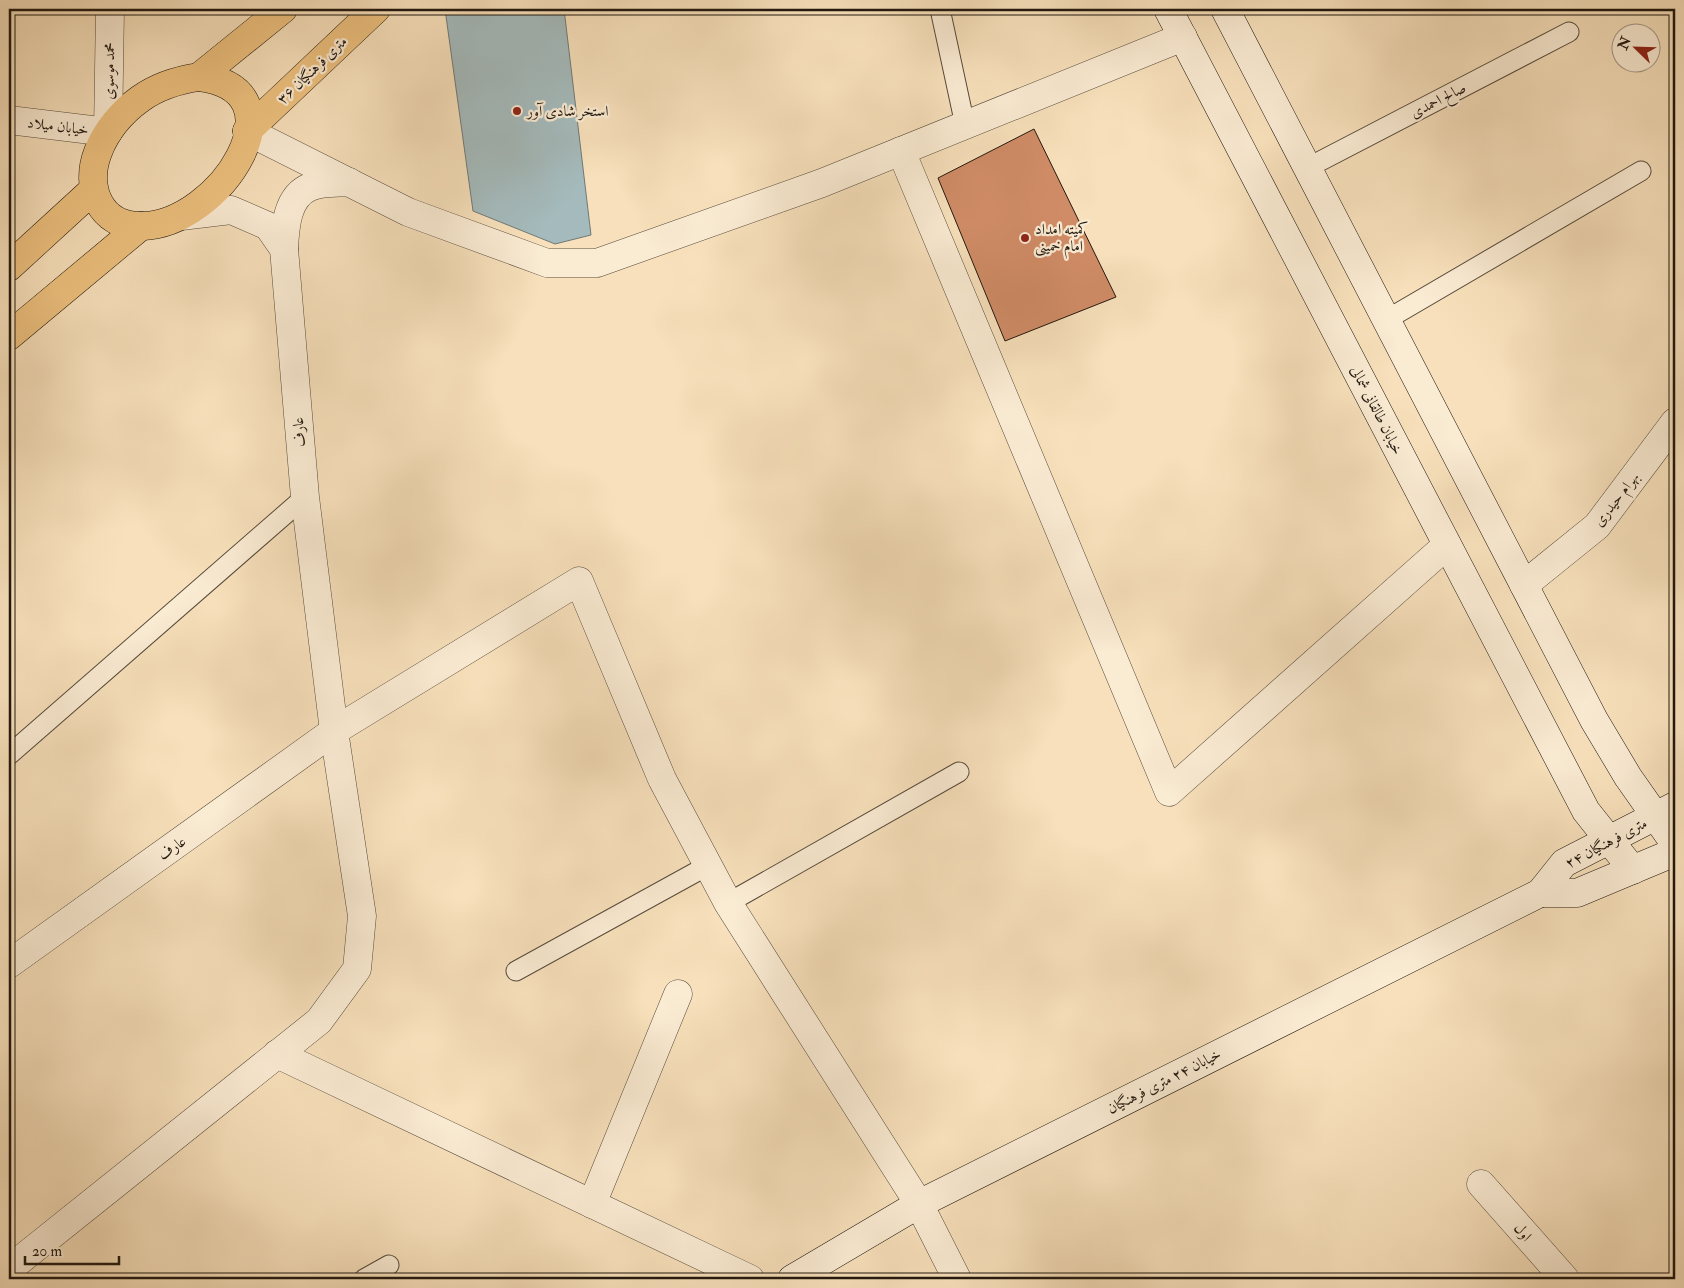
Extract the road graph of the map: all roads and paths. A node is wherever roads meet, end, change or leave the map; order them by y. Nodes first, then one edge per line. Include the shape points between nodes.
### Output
1 (110, 9) edge
2 (283, 9) edge
3 (376, 9) edge
4 (940, 9) edge
5 (1168, 9) edge
6 (1225, 9) edge
7 (1568, 32) dead end
8 (1183, 37) junction
9 (200, 77) junction
10 (9, 120) edge
11 (965, 125) junction
12 (247, 131) junction
13 (108, 132) junction
14 (901, 151) junction
15 (1307, 168) junction
16 (1641, 171) dead end
17 (349, 182) junction
18 (93, 190) junction
19 (181, 216) junction
20 (141, 226) junction
21 (284, 249) junction
22 (9, 267) edge
23 (1386, 320) junction
24 (9, 336) edge
25 (1675, 422) edge
26 (305, 497) junction
27 (1447, 545) junction
28 (1524, 585) junction
29 (334, 731) junction
30 (9, 755) edge
31 (959, 772) dead end
32 (1666, 811) edge
33 (1610, 840) junction
34 (1675, 844) edge
35 (1675, 852) edge
36 (707, 866) junction
37 (1633, 870) junction
38 (1540, 893) junction
39 (728, 903) junction
40 (9, 964) edge
41 (516, 971) dead end
42 (678, 994) dead end
43 (277, 1054) junction
44 (1482, 1184) dead end
45 (592, 1204) junction
46 (919, 1204) junction
47 (389, 1265) dead end
48 (9, 1269) edge
49 (364, 1279) edge
50 (750, 1279) edge
51 (792, 1279) edge
52 (957, 1279) edge
53 (1565, 1279) edge

1 - 13 street, محمد موسوی
2 - 9 main road
3 - 12 main road, ۳۶ متری فرهنگیان
4 - 11 lane
5 - 8 street, خیابان طالقانی شمالی
6 - 15 street
7 - 15 lane, صالح احمدی
8 - 11 street
8 - 27 street, خیابان طالقانی شمالی
9 - 12 main road via 218,79 233,86 249,113
9 - 13 main road via 181,79 160,87 140,99
10 - 13 street, خیابان میلاد
11 - 14 street
12 - 17 street
12 - 19 main road via 244,151 233,171 200,205
13 - 18 main road via 93,171
14 - 17 street via 822,183 597,263 547,263 408,212
14 - 27 street via 1170,792
15 - 23 street
16 - 23 lane
17 - 21 street via 310,186 297,195 286,222
18 - 20 main road via 98,205 108,217 124,224
18 - 22 main road
19 - 20 main road via 160,224
19 - 21 street, عارف via 231,210 268,226
20 - 24 main road
21 - 26 street, عارف
23 - 28 street
25 - 28 street, بهرام حیدری via 1597,526
26 - 29 street, عارف
26 - 30 lane
27 - 33 street, خیابان طالقانی شمالی via 1586,811
28 - 32 street via 1594,720 1628,777
29 - 36 street, عارف via 579,581 662,779
29 - 40 street, عارف
29 - 43 street via 362,916 357,969 319,1021
31 - 39 lane
32 - 33 street, ۲۴ متری فرهنگیان
32 - 34 street
33 - 37 street, خیابان طالقانی شمالی
33 - 38 street, ۲۴ متری فرهنگیان via 1564,863
35 - 37 street, ۲۴ متری فرهنگیان
36 - 39 street
36 - 41 lane
37 - 38 street, ۲۴ متری فرهنگیان via 1577,893
38 - 46 street, خیابان ۲۴ متری فرهنگیان
39 - 46 street
42 - 45 street
43 - 45 street
43 - 48 street
44 - 53 street, اول
45 - 50 street
46 - 51 street, خیابان ۲۴ متری فرهنگیان
46 - 52 street
47 - 49 lane

